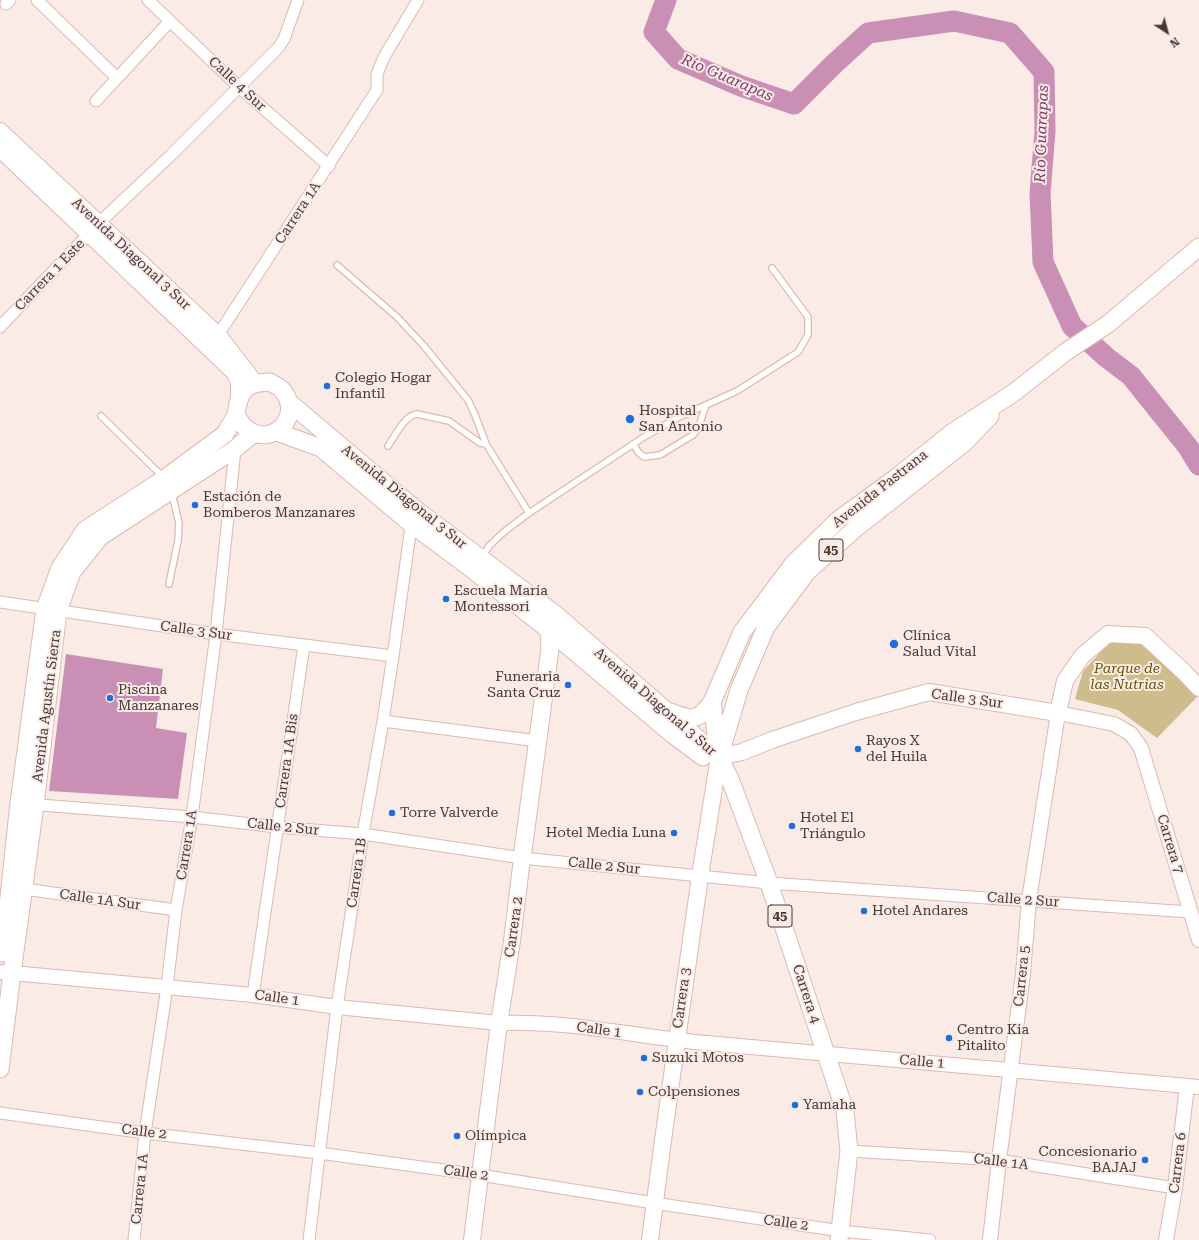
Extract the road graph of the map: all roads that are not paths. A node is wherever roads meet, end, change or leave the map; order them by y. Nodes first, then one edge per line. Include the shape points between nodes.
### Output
1 (37, 0) edge
2 (148, 0) edge
3 (298, 0) edge
4 (418, 0) edge
5 (170, 21) junction
6 (117, 78) junction
7 (239, 87) junction
8 (96, 101) dead end
9 (0, 131) edge
10 (0, 149) edge
11 (328, 166) junction
12 (94, 229) junction
13 (1199, 247) edge
14 (337, 265) dead end
15 (772, 268) dead end
16 (0, 327) edge
17 (218, 335) junction
18 (255, 383) junction
19 (1012, 394) junction
20 (239, 398) junction
21 (290, 403) junction
22 (706, 405) junction
23 (236, 415) junction
24 (101, 416) dead end
25 (277, 432) junction
26 (254, 433) junction
27 (486, 444) junction
28 (633, 444) junction
29 (388, 446) dead end
30 (235, 449) junction
31 (168, 485) junction
32 (529, 514) junction
33 (412, 516) junction
34 (477, 564) junction
35 (169, 584) dead end
36 (1, 601) edge
37 (52, 610) junction
38 (552, 622) junction
39 (216, 634) junction
40 (304, 645) junction
41 (393, 656) junction
42 (1199, 688) edge
43 (712, 702) junction
44 (663, 710) junction
45 (1058, 713) junction
46 (383, 720) junction
47 (538, 741) junction
48 (1141, 748) joint
49 (719, 757) junction
50 (27, 804) junction
51 (192, 817) junction
52 (277, 827) junction
53 (363, 834) junction
54 (522, 858) junction
55 (700, 876) junction
56 (769, 883) junction
57 (24, 889) junction
58 (1030, 900) junction
59 (176, 910) junction
60 (1190, 912) junction
61 (1199, 940) edge
62 (3, 974) edge
63 (167, 987) junction
64 (254, 995) junction
65 (337, 1006) junction
66 (499, 1023) junction
67 (676, 1040) junction
68 (825, 1053) junction
69 (0, 1069) edge
70 (1011, 1070) junction
71 (1193, 1086) edge
72 (0, 1113) edge
73 (146, 1133) junction
74 (849, 1150) junction
75 (319, 1153) junction
76 (999, 1160) junction
77 (480, 1175) junction
78 (1175, 1188) junction
79 (654, 1203) junction
80 (840, 1236) edge
81 (134, 1240) edge
82 (309, 1240) edge
83 (472, 1240) edge
84 (650, 1240) edge
85 (930, 1240) edge
86 (990, 1240) edge
87 (1166, 1240) edge

1 - 6 street
2 - 5 street, Calle 4 Sur
3 - 7 street, Carrera 1 Este via 284,39 278,48
4 - 11 street, Carrera 1A via 384,57 377,74 377,90
5 - 6 street
5 - 7 street, Calle 4 Sur
6 - 8 street
7 - 11 street, Calle 4 Sur
7 - 12 street, Carrera 1 Este
9 - 12 main road, Avenida Diagonal 3 Sur
10 - 12 main road, Avenida Diagonal 3 Sur
11 - 17 street, Carrera 1A
12 - 16 street, Carrera 1 Este
12 - 17 main road, Avenida Diagonal 3 Sur
12 - 20 main road, Avenida Diagonal 3 Sur via 234,372 239,381
13 - 19 main road, Avenida Pastrana / 45 via 1108,324 1067,351
14 - 27 lane via 397,318 424,346 468,400
15 - 22 lane via 808,317 808,335 798,352 737,391
17 - 18 main road, Avenida Diagonal 3 Sur
18 - 20 main road
18 - 21 main road via 270,382 277,386 283,390
19 - 43 main road, Avenida Pastrana via 953,432 838,520 793,564 742,632
19 - 49 main road, Avenida Pastrana / 45 via 964,443 856,528 807,572 766,627 739,690
20 - 23 main road
21 - 25 main road via 290,414
21 - 33 main road, Avenida Diagonal 3 Sur
22 - 28 lane via 677,418
22 - 28 lane via 698,429 693,435 660,455 644,457
23 - 26 main road via 246,429
23 - 31 main road, Avenida Agustín Sierra via 224,434
24 - 31 lane
25 - 26 main road via 266,435
25 - 33 main road, Avenida Diagonal 3 Sur via 322,448
26 - 30 main road, Avenida Agustín Sierra
27 - 29 lane via 480,443 449,421 412,414
27 - 32 lane
28 - 32 lane
30 - 31 main road, Avenida Agustín Sierra
30 - 39 street, Carrera 1A
31 - 35 lane via 179,523
31 - 37 main road, Avenida Agustín Sierra via 100,537 72,572
32 - 34 lane via 489,546
33 - 34 main road, Avenida Diagonal 3 Sur
33 - 41 street, Carrera 1B
34 - 38 main road, Avenida Diagonal 3 Sur
36 - 37 street, Calle 3 Sur
37 - 39 street, Calle 3 Sur
37 - 50 main road, Avenida Agustín Sierra
38 - 44 main road, Avenida Diagonal 3 Sur
38 - 47 main road, Carrera 2
38 - 49 main road, Avenida Diagonal 3 Sur via 672,734 700,756 708,759
39 - 40 street, Calle 3 Sur
39 - 51 street, Carrera 1A
40 - 41 street, Calle 3 Sur
40 - 52 street, Carrera 1A Bis
41 - 46 street, Carrera 1B
42 - 45 main road via 1145,636 1108,634 1082,656 1065,681
43 - 44 main road via 695,718 686,718
43 - 49 main road
44 - 49 main road, Avenida Diagonal 3 Sur / 45
45 - 48 street, Calle 3 Sur via 1114,724 1131,734
45 - 49 main road, Calle 3 Sur via 929,692 856,712 742,752
45 - 58 street, Carrera 5
46 - 47 street
46 - 53 street, Carrera 1B
47 - 54 main road, Carrera 2
48 - 60 street, Carrera 7
49 - 55 main road, Carrera 3
49 - 56 main road, Carrera 4 / 45 via 730,779
50 - 51 street, Calle 2 Sur
50 - 57 main road, Avenida Agustín Sierra
50 - 62 main road, Avenida Agustín Sierra
51 - 52 street, Calle 2 Sur
51 - 59 street, Carrera 1A
52 - 53 street, Calle 2 Sur
52 - 64 street, Carrera 1A Bis
53 - 54 street, Calle 2 Sur
53 - 65 street, Carrera 1B
54 - 55 street, Calle 2 Sur
54 - 66 main road, Carrera 2
55 - 56 street, Calle 2 Sur
55 - 67 main road, Carrera 3
56 - 58 street, Calle 2 Sur
56 - 68 main road, Carrera 4 / 45
57 - 59 street, Calle 1A Sur
57 - 62 main road, Avenida Agustín Sierra
58 - 60 street, Calle 2 Sur
58 - 70 street, Carrera 5
59 - 63 street, Carrera 1A
60 - 61 street, Carrera 7
62 - 63 street, Calle 1
62 - 69 main road, Avenida Agustín Sierra
63 - 64 street, Calle 1
63 - 73 street, Carrera 1A
64 - 65 street, Calle 1
65 - 66 street, Calle 1
65 - 75 street, Carrera 1B
66 - 67 street, Calle 1 via 574,1026
66 - 77 main road, Carrera 2
67 - 68 street, Calle 1
67 - 79 main road, Carrera 3
68 - 70 street, Calle 1
68 - 74 main road, Carrera 4 / 45 via 845,1111
70 - 71 street, Calle 1
70 - 76 street, Carrera 5
71 - 78 street, Carrera 6
72 - 73 street, Calle 2
73 - 75 street, Calle 2
73 - 81 street, Carrera 1A
74 - 76 street, Calle 1A
74 - 80 main road, Carrera 4 / 45
75 - 77 street, Calle 2
75 - 82 street, Carrera 1B
76 - 78 street, Calle 1A
76 - 86 street, Carrera 5
77 - 79 street, Calle 2
77 - 83 main road, Carrera 2
78 - 87 street, Carrera 6
79 - 80 street, Calle 2
79 - 84 main road, Carrera 3
80 - 85 street, Calle 2

